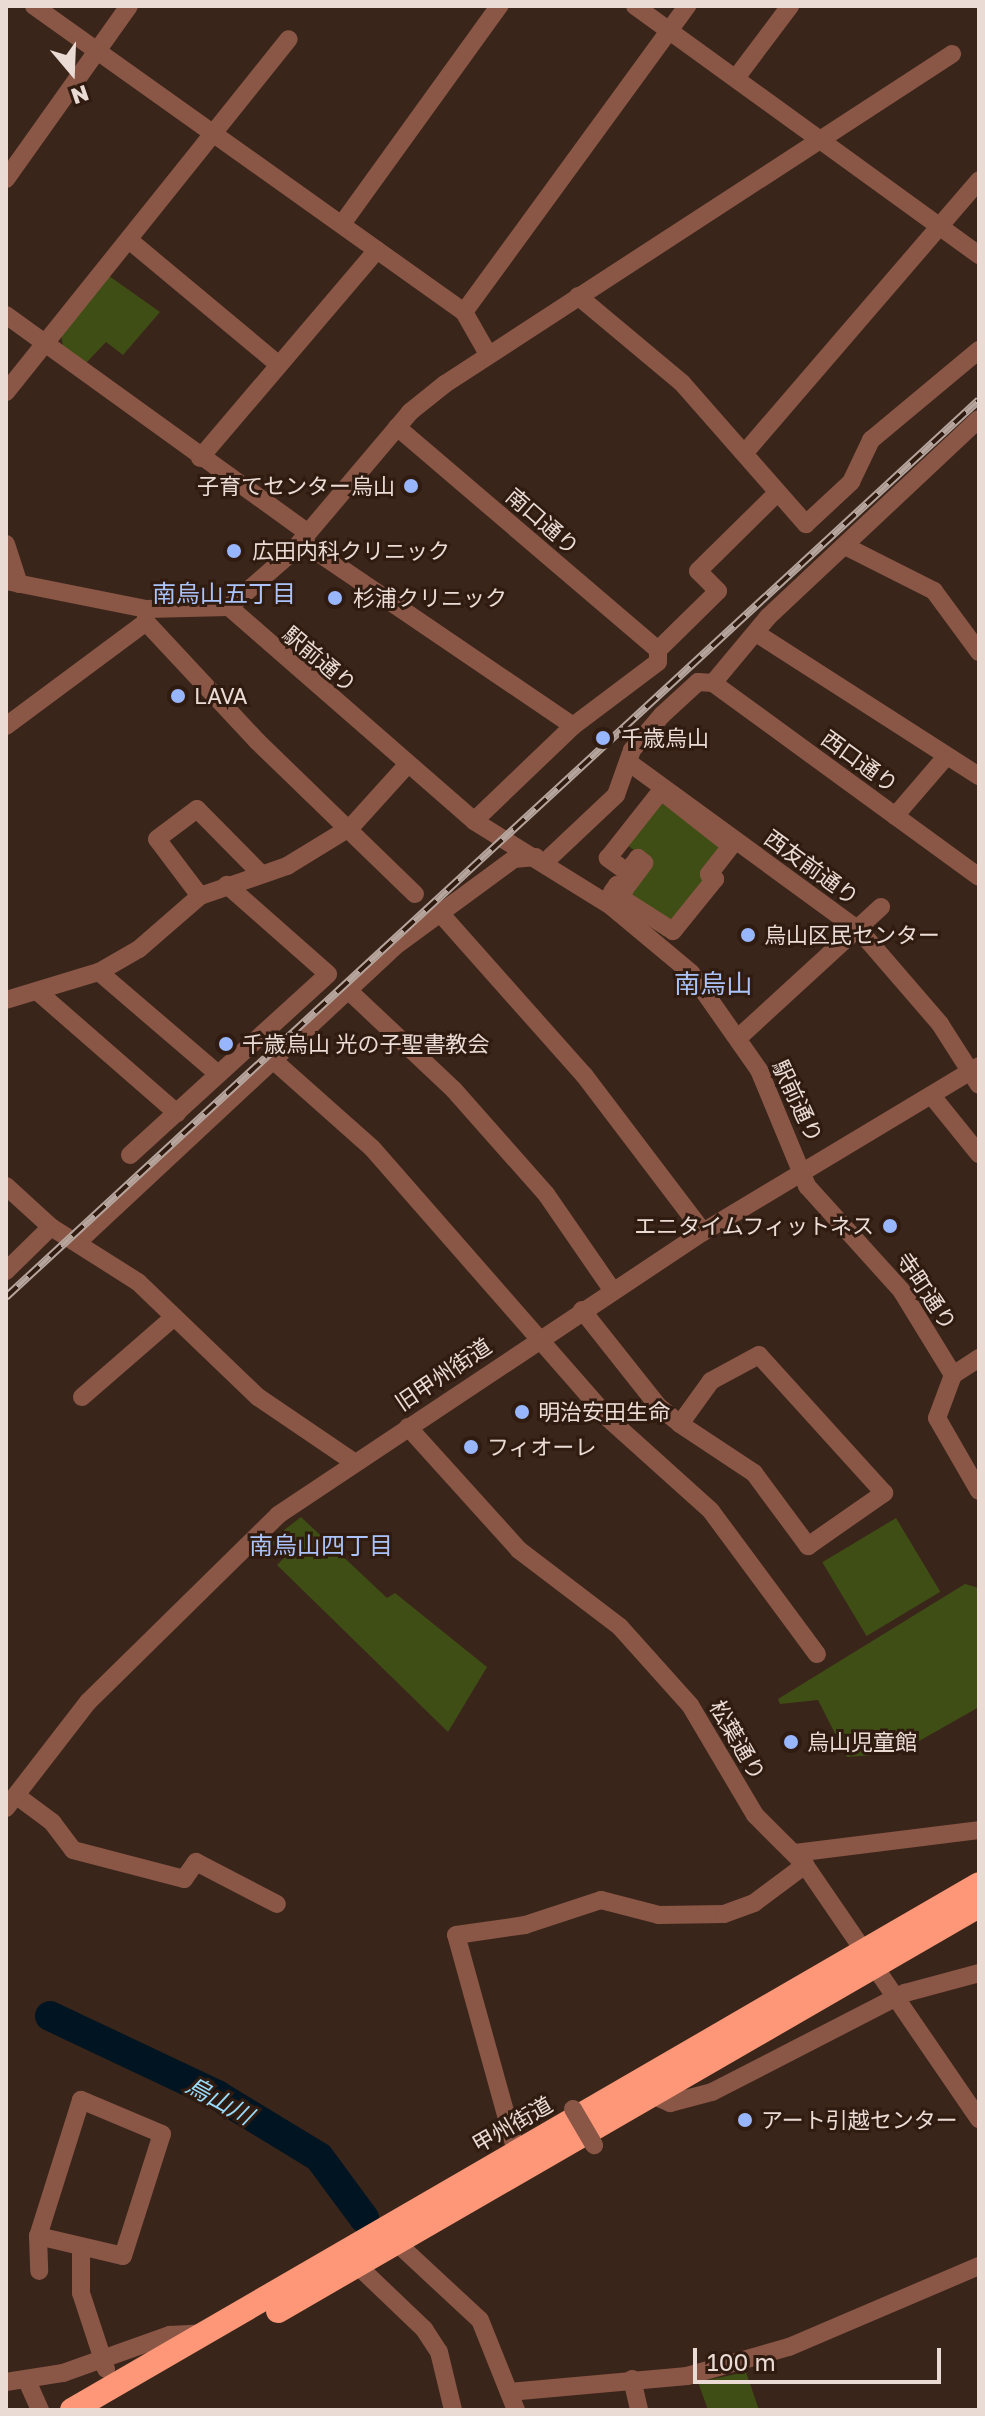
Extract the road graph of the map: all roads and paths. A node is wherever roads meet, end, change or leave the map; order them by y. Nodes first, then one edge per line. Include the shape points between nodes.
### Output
1 (34, 6) edge
2 (129, 6) edge
3 (499, 6) edge
4 (635, 6) edge
5 (687, 6) edge
6 (790, 6) edge
7 (670, 30) junction
8 (289, 39) dead end
9 (96, 52) junction
10 (952, 54) dead end
11 (736, 78) junction
12 (216, 134) junction
13 (820, 139) junction
14 (6, 179) edge
15 (979, 180) edge
16 (940, 223) junction
17 (342, 224) junction
18 (129, 240) junction
19 (377, 250) junction
20 (979, 255) edge
21 (578, 296) junction
22 (464, 312) junction
23 (6, 315) edge
24 (44, 345) junction
25 (979, 350) edge
26 (488, 354) junction
27 (279, 365) junction
28 (6, 392) edge
29 (979, 419) edge
30 (397, 427) junction
31 (748, 449) junction
32 (200, 458) junction
33 (775, 495) junction
34 (305, 537) junction
35 (6, 544) edge
36 (845, 546) junction
37 (12, 583) edge
38 (229, 607) junction
39 (146, 616) junction
40 (756, 633) junction
41 (658, 650) junction
42 (979, 652) edge
43 (713, 683) junction
44 (6, 726) edge
45 (573, 726) junction
46 (944, 759) junction
47 (631, 764) junction
48 (407, 765) junction
49 (979, 776) edge
50 (895, 816) junction
51 (474, 821) junction
52 (351, 827) junction
53 (731, 846) joint
54 (540, 860) junction
55 (261, 874) junction
56 (979, 877) edge
57 (227, 885) junction
58 (415, 894) dead end
59 (200, 896) junction
60 (881, 907) dead end
61 (440, 913) junction
62 (859, 930) junction
63 (99, 972) junction
64 (37, 991) junction
65 (349, 991) junction
66 (6, 1000) edge
67 (738, 1038) junction
68 (274, 1061) junction
69 (218, 1074) junction
70 (976, 1074) edge
71 (932, 1096) junction
72 (177, 1113) junction
73 (979, 1154) edge
74 (130, 1155) dead end
75 (803, 1175) junction
76 (6, 1186) edge
77 (51, 1227) junction
78 (703, 1232) junction
79 (78, 1242) junction
80 (6, 1271) edge
81 (613, 1291) junction
82 (582, 1310) junction
83 (173, 1318) junction
84 (537, 1339) junction
85 (979, 1358) edge
86 (953, 1375) junction
87 (82, 1397) dead end
88 (680, 1424) junction
89 (408, 1427) junction
90 (355, 1463) junction
91 (979, 1491) edge
92 (817, 1654) dead end
93 (11, 1802) edge
94 (979, 1830) edge
95 (800, 1859) junction
96 (979, 1884) edge
97 (277, 1904) dead end
98 (979, 1906) edge
99 (868, 1961) junction
100 (979, 1973) edge
101 (892, 1999) junction
102 (652, 2095) junction
103 (974, 2102) edge
104 (573, 2109) dead end
105 (979, 2119) edge
106 (594, 2145) dead end
107 (516, 2151) junction
108 (38, 2236) junction
109 (397, 2243) junction
110 (81, 2248) junction
111 (357, 2265) junction
112 (979, 2266) edge
113 (39, 2271) dead end
114 (208, 2333) junction
115 (101, 2361) junction
116 (632, 2379) junction
117 (6, 2382) edge
118 (28, 2383) junction
119 (116, 2386) junction
120 (509, 2392) junction
121 (40, 2410) edge
122 (72, 2410) edge
123 (103, 2410) edge
124 (453, 2410) edge
125 (516, 2410) edge
126 (639, 2410) edge

1 - 9 street
2 - 9 street
3 - 17 street
4 - 7 street
5 - 7 street
6 - 11 street
7 - 11 street
7 - 22 street
8 - 12 street
9 - 12 street
9 - 14 street
10 - 13 street
11 - 13 street
12 - 17 street
12 - 18 street
13 - 16 street
13 - 21 street
15 - 16 street
16 - 20 street
16 - 31 street via 821,372
17 - 19 street
18 - 24 street
18 - 27 street
19 - 22 street
19 - 27 street
21 - 26 street
21 - 31 street
22 - 26 street
23 - 24 street
24 - 28 street
24 - 32 street
25 - 33 street via 871,440 851,482 806,524
26 - 30 street
27 - 32 street
29 - 36 street
30 - 34 street
30 - 41 street, 南口通り
31 - 33 street
32 - 34 street
33 - 41 street via 698,571 718,591
34 - 38 street
34 - 45 street
35 - 37 street
36 - 40 street
36 - 42 street via 934,591
37 - 39 street
38 - 39 street
38 - 48 street, 駅前通り
39 - 44 street
39 - 52 street
40 - 43 street
40 - 46 street
41 - 45 street via 658,662
43 - 47 street via 698,682 662,715 632,750
43 - 50 street, 西口通り
45 - 51 street
46 - 49 street
46 - 50 street
47 - 54 street via 616,795
47 - 62 street, 西友前通り
48 - 51 street, 駅前通り
48 - 52 street
50 - 56 street, 西口通り
51 - 54 street, 駅前通り
52 - 55 street
52 - 58 street
53 - 53 street via 709,874 715,879 673,931 612,892 617,885 624,890 644,863 638,858 627,872 608,858 661,791
54 - 61 street via 514,859
54 - 67 street, 駅前通り via 669,948
55 - 57 street
55 - 59 street via 197,809 157,839
57 - 59 street
57 - 69 street via 328,974
59 - 63 street via 139,949
60 - 62 street
61 - 65 street
61 - 78 street via 584,1075
62 - 67 street
62 - 70 street, 西友前通り
63 - 64 street
63 - 69 street
64 - 66 street
64 - 72 street
65 - 68 street
65 - 81 street via 536,1182
67 - 75 street, 駅前通り
68 - 79 street
68 - 84 street via 372,1148
69 - 72 street
70 - 71 street, 旧甲州街道
71 - 73 street
71 - 75 street, 旧甲州街道
72 - 74 street
75 - 78 street, 旧甲州街道
75 - 86 street, 寺町通り via 901,1290
76 - 77 street
77 - 79 street
77 - 80 street
78 - 81 street, 旧甲州街道
79 - 83 street via 138,1282
81 - 82 street, 旧甲州街道
82 - 84 street, 旧甲州街道
82 - 88 street via 609,1350
83 - 87 street
83 - 90 street via 258,1397
84 - 89 street, 旧甲州街道
84 - 92 street via 609,1419 711,1511
85 - 86 street
86 - 91 street via 937,1418
88 - 88 street via 711,1381 759,1355 884,1493 808,1546 754,1473
89 - 90 street, 旧甲州街道
89 - 95 street, 松葉通り via 519,1550 620,1627 665,1676 755,1815
90 - 93 street, 旧甲州街道 via 278,1515 213,1572 88,1702
93 - 97 street via 52,1822 73,1850 184,1879 196,1862
94 - 95 street
95 - 99 street, 松葉通り
95 - 107 street via 754,1903 724,1914 659,1915 601,1900 525,1925 456,1935
96 - 99 highway, 甲州街道
98 - 99 highway, 甲州街道
99 - 101 street, 松葉通り
99 - 102 highway, 甲州街道
99 - 107 highway, 甲州街道
100 - 101 street
101 - 102 street via 712,2092 670,2103
101 - 103 street, 松葉通り
102 - 109 highway, 甲州街道
103 - 105 street, 松葉通り
104 - 106 street, bridge
107 - 114 highway, 甲州街道
108 - 110 street
108 - 110 street via 81,2100 163,2138 123,2256
108 - 113 street
109 - 111 highway, 甲州街道
109 - 120 street via 480,2320
110 - 115 street via 81,2293
111 - 123 highway, 甲州街道
111 - 124 street via 424,2329 439,2352
112 - 116 street via 789,2347 687,2376
114 - 115 street via 170,2335
114 - 119 highway, 甲州街道
115 - 118 street
115 - 119 street
116 - 120 street
116 - 126 street
117 - 118 street
118 - 121 street
119 - 122 highway, 甲州街道
120 - 125 street

